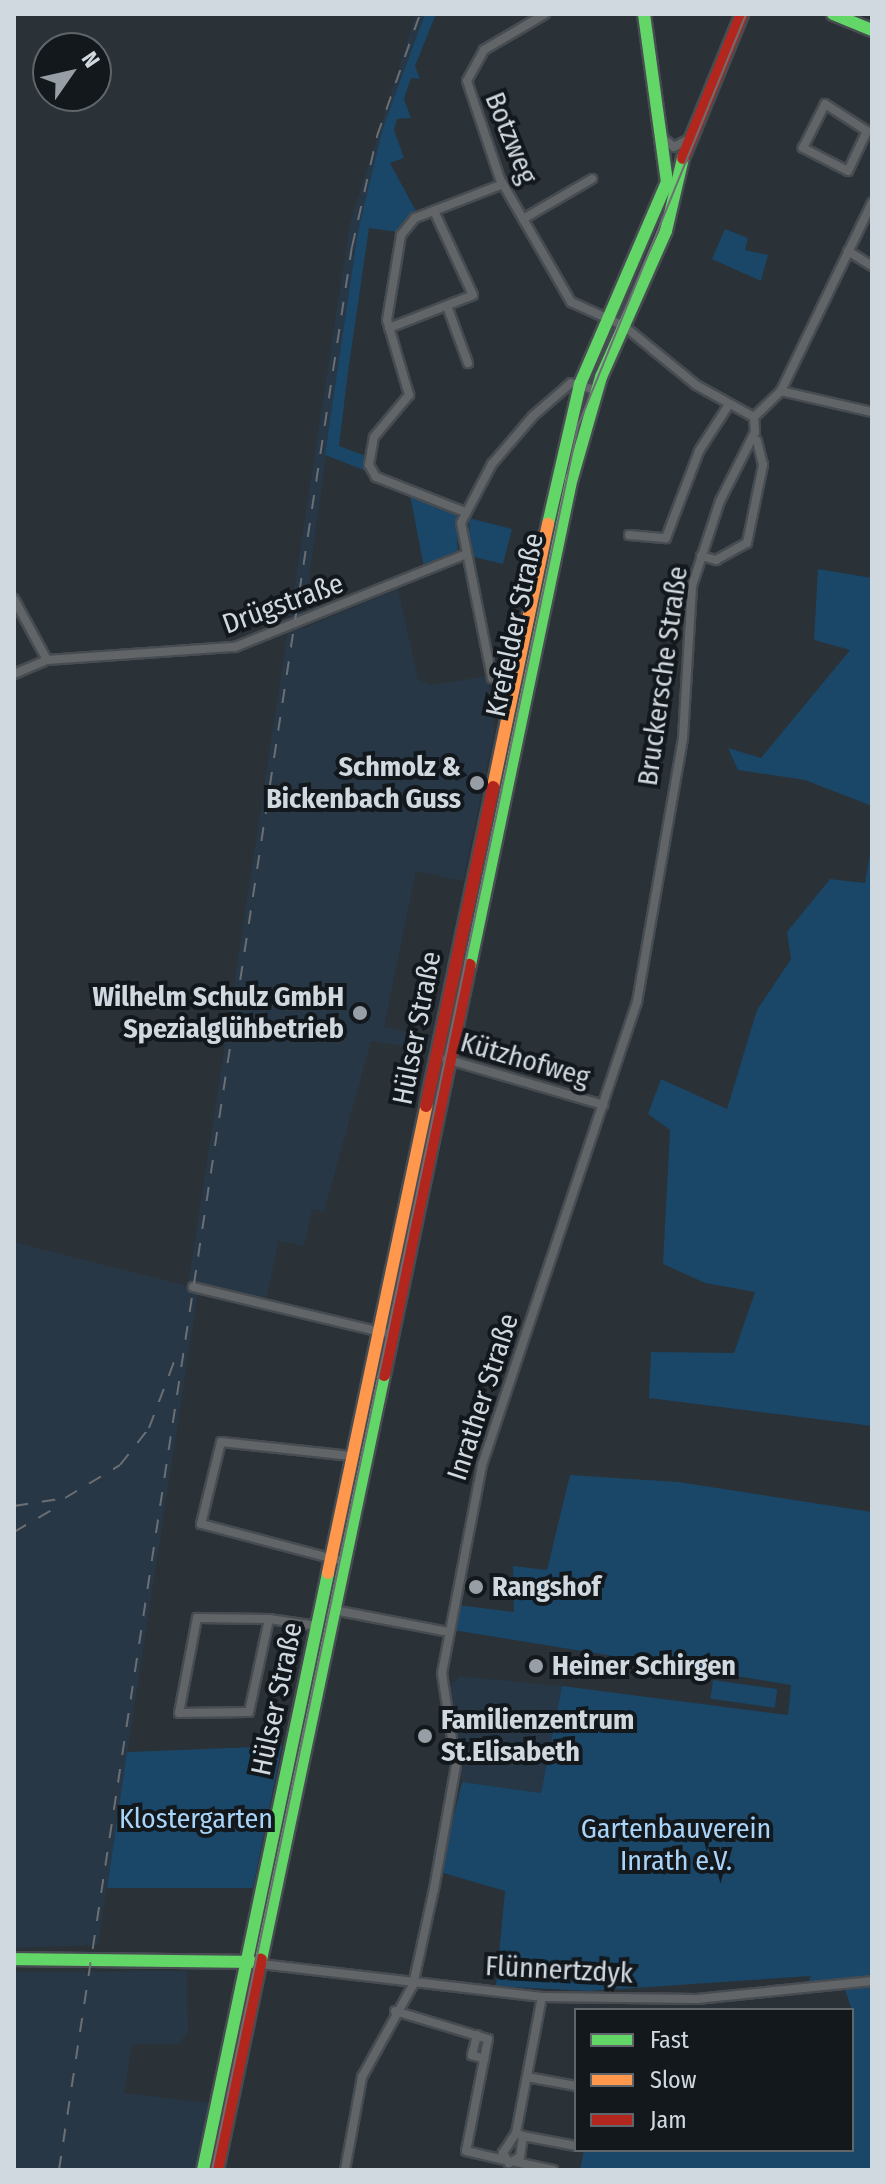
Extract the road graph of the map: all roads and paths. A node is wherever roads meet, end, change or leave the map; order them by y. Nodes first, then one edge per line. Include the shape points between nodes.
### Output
1 (545, 14) edge
2 (644, 14) edge
3 (742, 14) edge
4 (833, 14) edge
5 (872, 30) edge
6 (665, 140) junction
7 (687, 140) junction
8 (868, 143) edge
9 (592, 179) dead end
10 (503, 184) junction
11 (872, 203) edge
12 (434, 211) junction
13 (523, 219) junction
14 (848, 251) junction
15 (872, 266) edge
16 (447, 306) junction
17 (608, 319) junction
18 (624, 326) junction
19 (389, 328) junction
20 (468, 363) dead end
21 (580, 384) junction
22 (596, 390) junction
23 (781, 391) junction
24 (728, 406) junction
25 (872, 412) edge
26 (754, 417) junction
27 (756, 436) junction
28 (465, 512) junction
29 (629, 535) dead end
30 (466, 554) junction
31 (701, 556) junction
32 (14, 599) edge
33 (47, 660) junction
34 (14, 674) edge
35 (515, 679) junction
36 (503, 734) joint
37 (668, 802) joint
38 (488, 873) joint
39 (434, 1056) junction
40 (450, 1060) junction
41 (603, 1105) junction
42 (193, 1287) dead end
43 (378, 1331) junction
44 (392, 1335) junction
45 (351, 1456) junction
46 (329, 1558) junction
47 (345, 1562) junction
48 (334, 1610) junction
49 (269, 1619) junction
50 (317, 1626) junction
51 (448, 1632) junction
52 (14, 1959) edge
53 (245, 1961) junction
54 (261, 1964) junction
55 (872, 1981) edge
56 (413, 1985) junction
57 (542, 1997) junction
58 (395, 2011) junction
59 (527, 2077) junction
60 (574, 2086) edge
61 (520, 2135) junction
62 (574, 2146) edge
63 (509, 2164) edge
64 (203, 2170) edge
65 (217, 2170) edge
66 (345, 2170) edge
67 (553, 2170) edge

1 - 10 street, Botzweg via 484,50 467,81
2 - 6 street
3 - 7 street, Krefelder Straße
4 - 5 street
6 - 7 street via 674,147
6 - 17 street, Krefelder Straße via 667,182
7 - 18 street, Krefelder Straße via 666,231
8 - 8 street via 867,131 825,104 802,144 848,171
9 - 13 street, Botzweg
10 - 12 street
10 - 13 street, Botzweg
11 - 14 street
12 - 16 street via 474,291
12 - 19 street via 401,235
13 - 17 street, Botzweg via 571,302
14 - 15 street
14 - 23 street
16 - 19 street
16 - 20 street
17 - 18 street, Botzweg
17 - 21 street, Krefelder Straße
18 - 22 street, Krefelder Straße
18 - 24 street, Botzweg
19 - 28 street via 409,395 374,437 371,473
21 - 22 street
21 - 28 street via 568,385 533,416
21 - 35 street, Krefelder Straße
22 - 38 street, Krefelder Straße
23 - 25 street
23 - 26 street
24 - 26 street, Botzweg
24 - 29 street via 699,451 666,538
26 - 27 street, Bruckersche Straße
27 - 31 street, Bruckersche Straße
27 - 31 street, Bruckersche Straße via 763,465 747,543 716,560
28 - 30 street
30 - 33 street, Drügstraße via 235,647
30 - 35 street via 492,678
31 - 37 street, Bruckersche Straße via 692,586 683,738
32 - 33 street
33 - 34 street, Drügstraße
35 - 36 street, Krefelder Straße
36 - 39 street, Hülser Straße
37 - 41 street, Inrather Straße via 637,1002
38 - 40 street, Hülser Straße
39 - 40 street, Kützhofweg
39 - 43 street, Hülser Straße
40 - 41 street, Kützhofweg
40 - 44 street, Hülser Straße
41 - 51 street, Inrather Straße via 482,1465
42 - 43 street
43 - 44 street
43 - 45 street, Hülser Straße
44 - 47 street, Hülser Straße
45 - 46 street, Hülser Straße
45 - 46 street via 221,1442 201,1524
46 - 47 street
46 - 50 street, Hülser Straße
47 - 48 street, Hülser Straße
48 - 51 street, Hülser Straße
48 - 54 street, Hülser Straße
49 - 49 street via 191,1622 179,1713 249,1712
49 - 50 street
50 - 53 street, Hülser Straße
51 - 56 street, Inrather Straße via 442,1707 455,1775
52 - 53 street, Flünnertzdyk
53 - 54 street, Flünnertzdyk
53 - 64 street, Hülser Straße
54 - 56 street, Flünnertzdyk
54 - 65 street, Hülser Straße
55 - 57 street, Flünnertzdyk via 697,1999
56 - 57 street, Flünnertzdyk
56 - 58 street, Inrather Straße
57 - 59 street
58 - 63 street via 488,2039 466,2151
58 - 66 street, Inrather Straße via 362,2077
59 - 60 street
59 - 61 street
61 - 62 street
61 - 63 street
61 - 63 street via 505,2142
63 - 67 street

